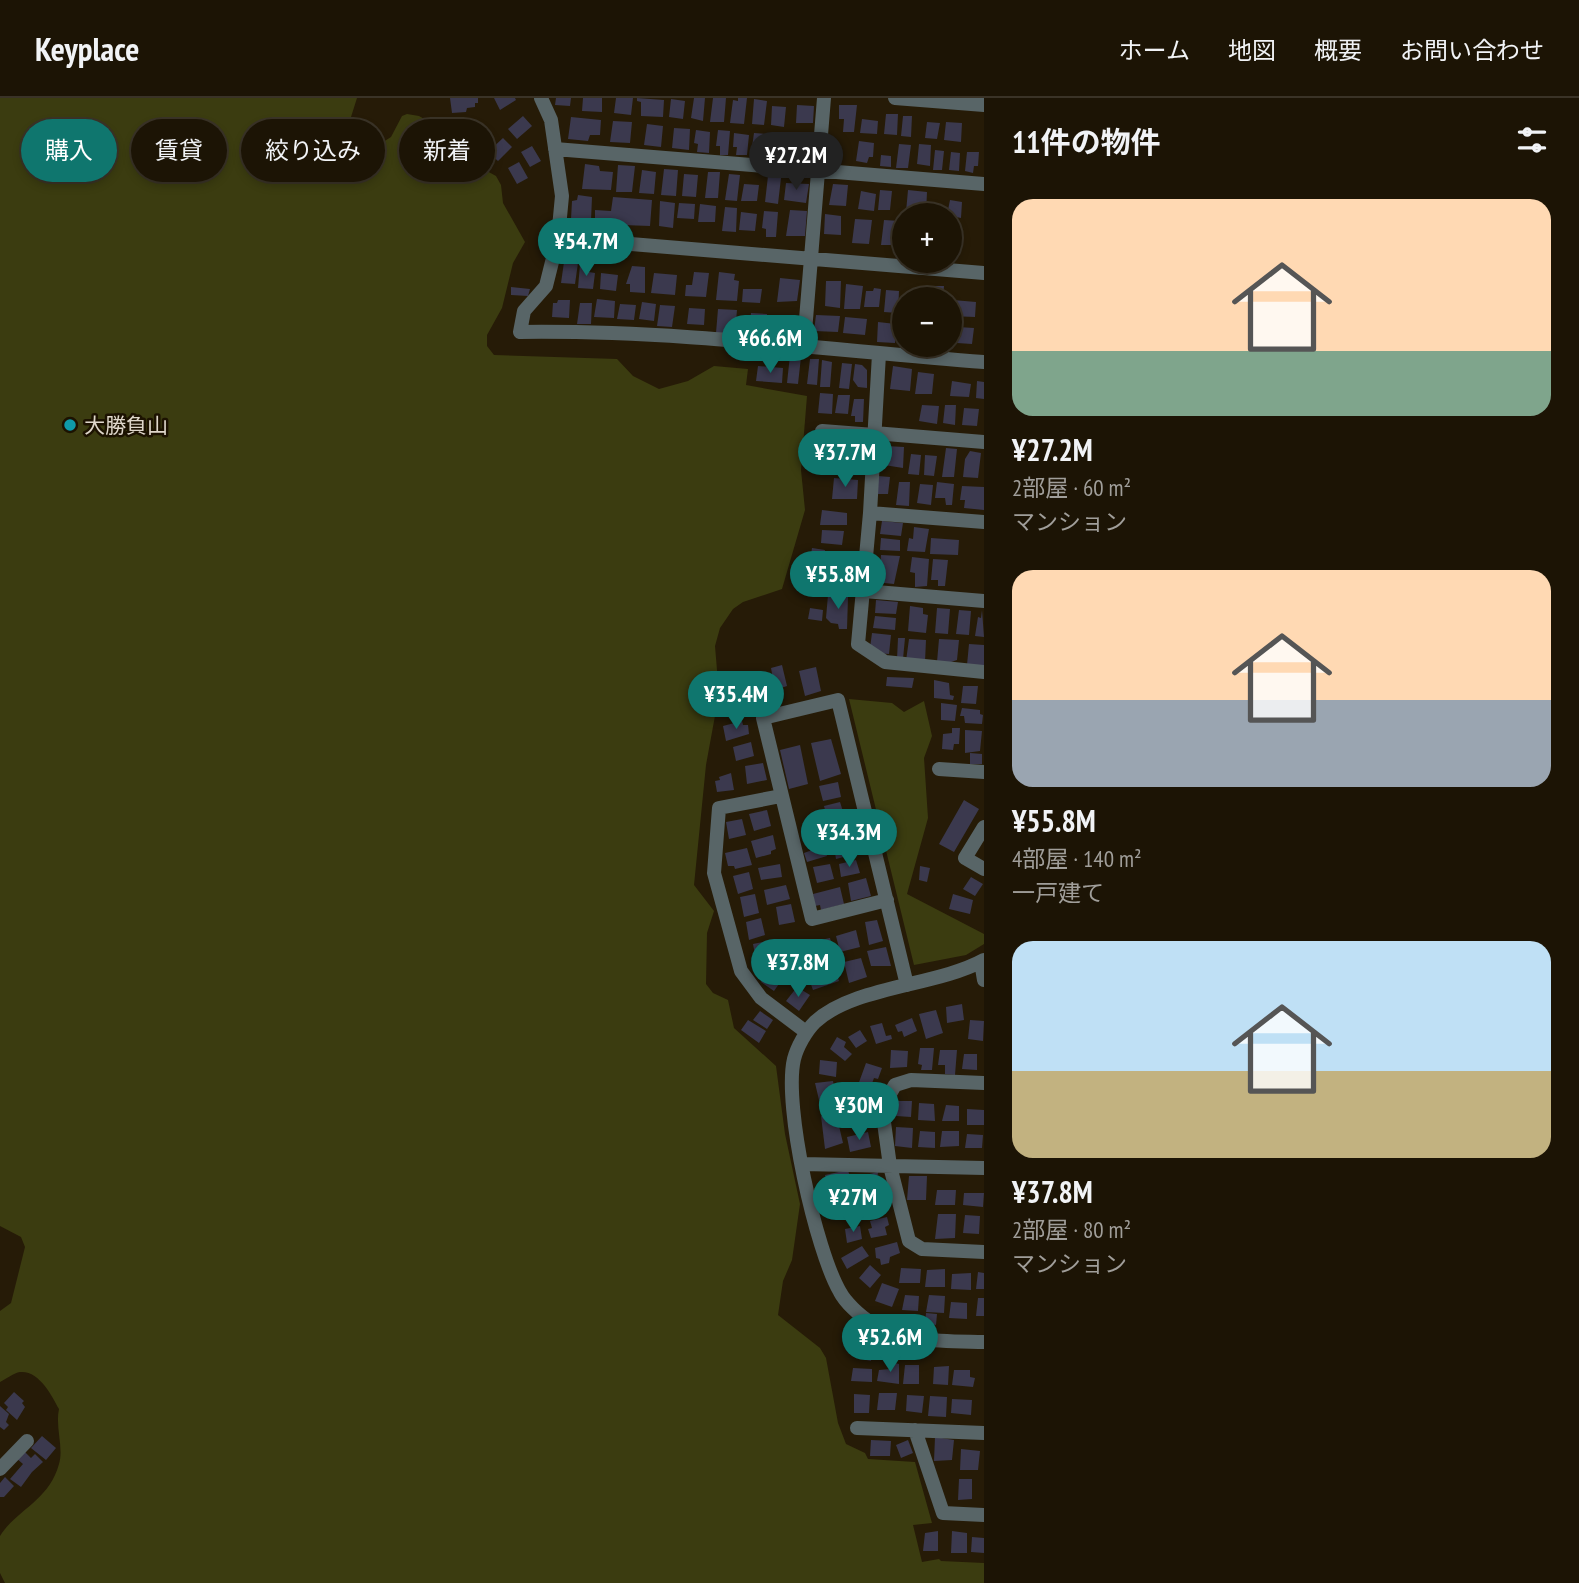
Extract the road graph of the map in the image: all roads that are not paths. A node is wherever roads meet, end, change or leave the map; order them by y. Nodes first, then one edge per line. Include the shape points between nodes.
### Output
1 (541, 98) edge
2 (824, 98) edge
3 (895, 98) edge
4 (984, 105) edge
5 (555, 149) junction
6 (818, 172) junction
7 (984, 184) edge
8 (558, 238) junction
9 (812, 259) junction
10 (984, 272) edge
11 (804, 344) junction
12 (879, 354) junction
13 (984, 362) edge
14 (822, 431) dead end
15 (874, 434) junction
16 (984, 442) edge
17 (870, 513) junction
18 (984, 522) edge
19 (863, 592) junction
20 (984, 601) edge
21 (984, 672) edge
22 (939, 769) dead end
23 (984, 772) edge
24 (781, 796) junction
25 (984, 827) edge
26 (984, 869) edge
27 (887, 901) junction
28 (982, 961) edge
29 (984, 980) edge
30 (907, 985) junction
31 (806, 1032) junction
32 (984, 1083) edge
33 (803, 1164) junction
34 (890, 1166) junction
35 (984, 1168) edge
36 (984, 1252) edge
37 (984, 1342) edge
38 (857, 1427) dead end
39 (915, 1430) junction
40 (984, 1433) edge
41 (27, 1441) dead end
42 (0, 1469) edge
43 (984, 1516) edge

1 - 5 street via 551,120
2 - 6 street
3 - 4 street
5 - 6 street
5 - 8 street via 562,196
6 - 7 street
6 - 9 street
8 - 9 street
8 - 11 street via 546,286 524,311 520,332 606,331
9 - 10 street
9 - 11 street
11 - 12 street
12 - 13 street
12 - 15 street
14 - 15 street
15 - 16 street
15 - 17 street
17 - 18 street
17 - 19 street
19 - 20 street
19 - 21 street via 858,644 884,662
22 - 23 street
24 - 27 street via 812,919
24 - 27 street via 763,718 838,700
24 - 31 street via 719,808 715,873 741,971 761,998
25 - 26 street via 965,858
27 - 30 street
28 - 29 street
28 - 30 street
30 - 31 street via 844,1004
31 - 33 street via 794,1058 791,1094
32 - 34 street via 911,1080 895,1086 882,1108
33 - 34 street
33 - 37 street via 824,1259 841,1295 869,1322 906,1338
34 - 35 street
34 - 36 street via 909,1241 922,1249
38 - 39 street
39 - 40 street
39 - 43 street via 943,1513
41 - 42 street

